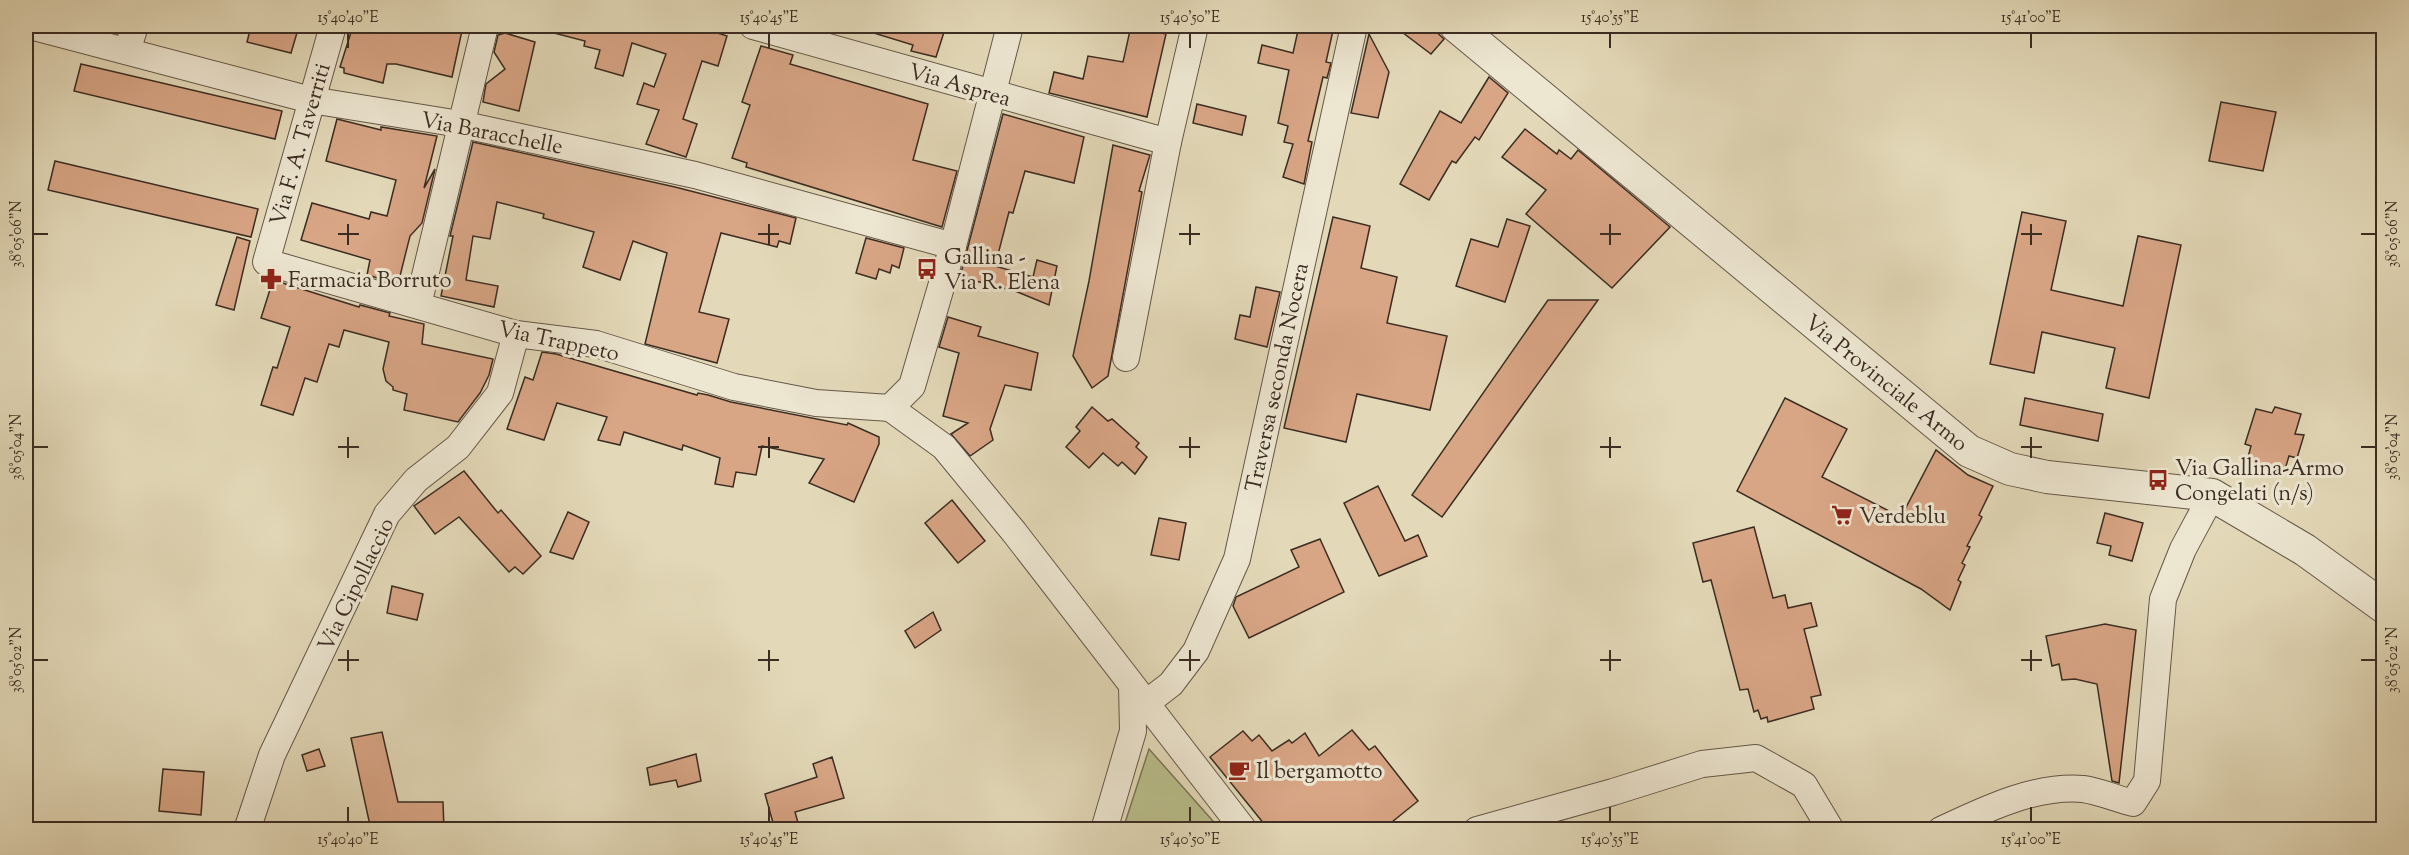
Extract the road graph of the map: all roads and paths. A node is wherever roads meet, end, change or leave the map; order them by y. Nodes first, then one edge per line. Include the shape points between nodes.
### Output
1 (30, 26) edge
2 (135, 26) edge
3 (333, 26) edge
4 (484, 26) edge
5 (753, 26) edge
6 (1010, 26) edge
7 (1195, 26) edge
8 (1354, 26) edge
9 (1456, 26) edge
10 (127, 51) junction
11 (993, 93) junction
12 (311, 100) junction
13 (460, 124) junction
14 (1168, 142) junction
15 (952, 246) junction
16 (266, 262) joint
17 (418, 304) junction
18 (516, 334) junction
19 (1126, 358) dead end
20 (890, 408) junction
21 (2212, 495) junction
22 (2384, 607) edge
23 (1138, 695) junction
24 (247, 830) edge
25 (1104, 830) edge
26 (1244, 830) edge
27 (1477, 830) edge
28 (1831, 830) edge
29 (1941, 830) edge

1 - 10 street, Via Baracchelle
2 - 10 street
3 - 12 street, Via F. A. Taverriti
4 - 13 street
5 - 11 street, Via Asprea
6 - 11 street
7 - 14 street
8 - 23 street, Traversa seconda Nocera via 1237,559 1196,651 1171,684
9 - 21 street, Via Provinciale Armo via 1969,451 2010,469 2047,477
10 - 12 street, Via Baracchelle
11 - 14 street, Via Asprea
11 - 15 street
12 - 13 street, Via Baracchelle
12 - 16 street, Via F. A. Taverriti
13 - 15 street, Via Baracchelle via 695,175
13 - 17 street
14 - 19 street
15 - 20 street via 912,386
16 - 17 street, Via Trappeto
17 - 18 street, Via Trappeto
18 - 20 street, Via Trappeto via 596,344 746,389 816,403
18 - 24 street, Via Cipollaccio via 500,393 458,447 416,480 387,514 272,755
20 - 23 street via 944,447
21 - 22 street, Via Provinciale Armo via 2305,550
21 - 29 street via 2163,598 2146,781 2133,803 2083,789 2037,792
23 - 25 street via 1133,731
23 - 26 street
27 - 28 street via 1702,764 1756,758 1804,785

